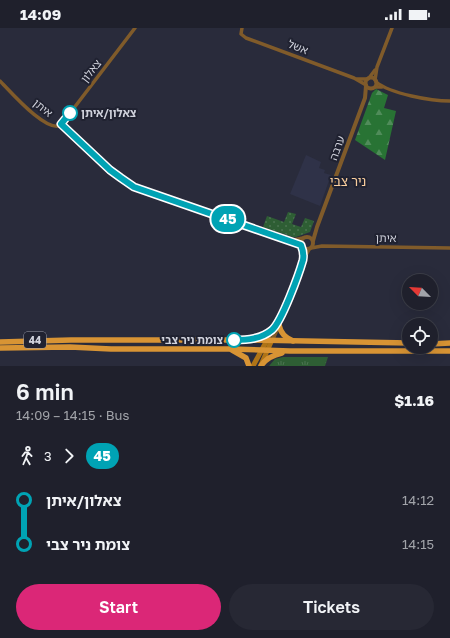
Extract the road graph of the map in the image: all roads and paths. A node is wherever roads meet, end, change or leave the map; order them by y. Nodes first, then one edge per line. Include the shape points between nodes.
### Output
1 (136, 28) edge
2 (242, 28) edge
3 (392, 28) edge
4 (377, 67) junction
5 (354, 78) junction
6 (369, 79) junction
7 (0, 81) edge
8 (376, 81) junction
9 (366, 85) junction
10 (373, 88) junction
11 (385, 88) junction
12 (365, 98) junction
13 (450, 101) edge
14 (61, 124) junction
15 (317, 227) junction
16 (305, 237) junction
17 (290, 240) junction
18 (313, 241) junction
19 (302, 246) junction
20 (322, 246) junction
21 (310, 248) junction
22 (450, 248) edge
23 (303, 260) junction
24 (286, 304) junction
25 (279, 325) junction
26 (274, 328) junction
27 (248, 340) junction
28 (0, 342) edge
29 (269, 342) junction
30 (295, 342) junction
31 (402, 343) edge
32 (450, 343) edge
33 (438, 344) edge
34 (0, 348) edge
35 (230, 349) junction
36 (264, 350) junction
37 (290, 351) junction
38 (450, 351) edge
39 (249, 366) edge
40 (253, 366) edge
41 (261, 366) edge

1 - 14 street, צאלון
2 - 5 street, אשל via 242,34 246,38
3 - 4 street
4 - 6 street
4 - 8 street
5 - 6 street, אשל
5 - 9 street, אשל
6 - 8 street via 373,78
6 - 9 street
7 - 14 street, איתן via 46,124 58,127
8 - 10 street
8 - 11 street
9 - 10 street
9 - 12 street, ערבה
10 - 11 street
10 - 12 street, ערבה
11 - 13 street via 418,97
12 - 15 street, ערבה
14 - 17 street, איתן via 114,173 134,187
15 - 16 street, ערבה
15 - 18 street, ערבה
16 - 17 street, איתן
16 - 18 street via 310,237
16 - 19 street via 301,240
17 - 19 street, איתן
18 - 20 street
18 - 21 street
19 - 21 street
19 - 23 street
20 - 21 street, איתן
20 - 22 street, איתן
21 - 23 street
23 - 24 street
24 - 25 street
24 - 26 street
25 - 29 street
25 - 30 highway via 283,335
26 - 27 highway
26 - 29 street
27 - 28 highway, 44
27 - 29 highway, 44
29 - 30 highway, 44
29 - 36 main road
30 - 31 highway, 44
32 - 33 highway
34 - 35 highway, 44
35 - 36 highway, 44
35 - 39 highway via 246,358
36 - 37 highway, 44
36 - 40 main road
36 - 41 main road
37 - 38 highway, 44
37 - 41 highway via 274,355

